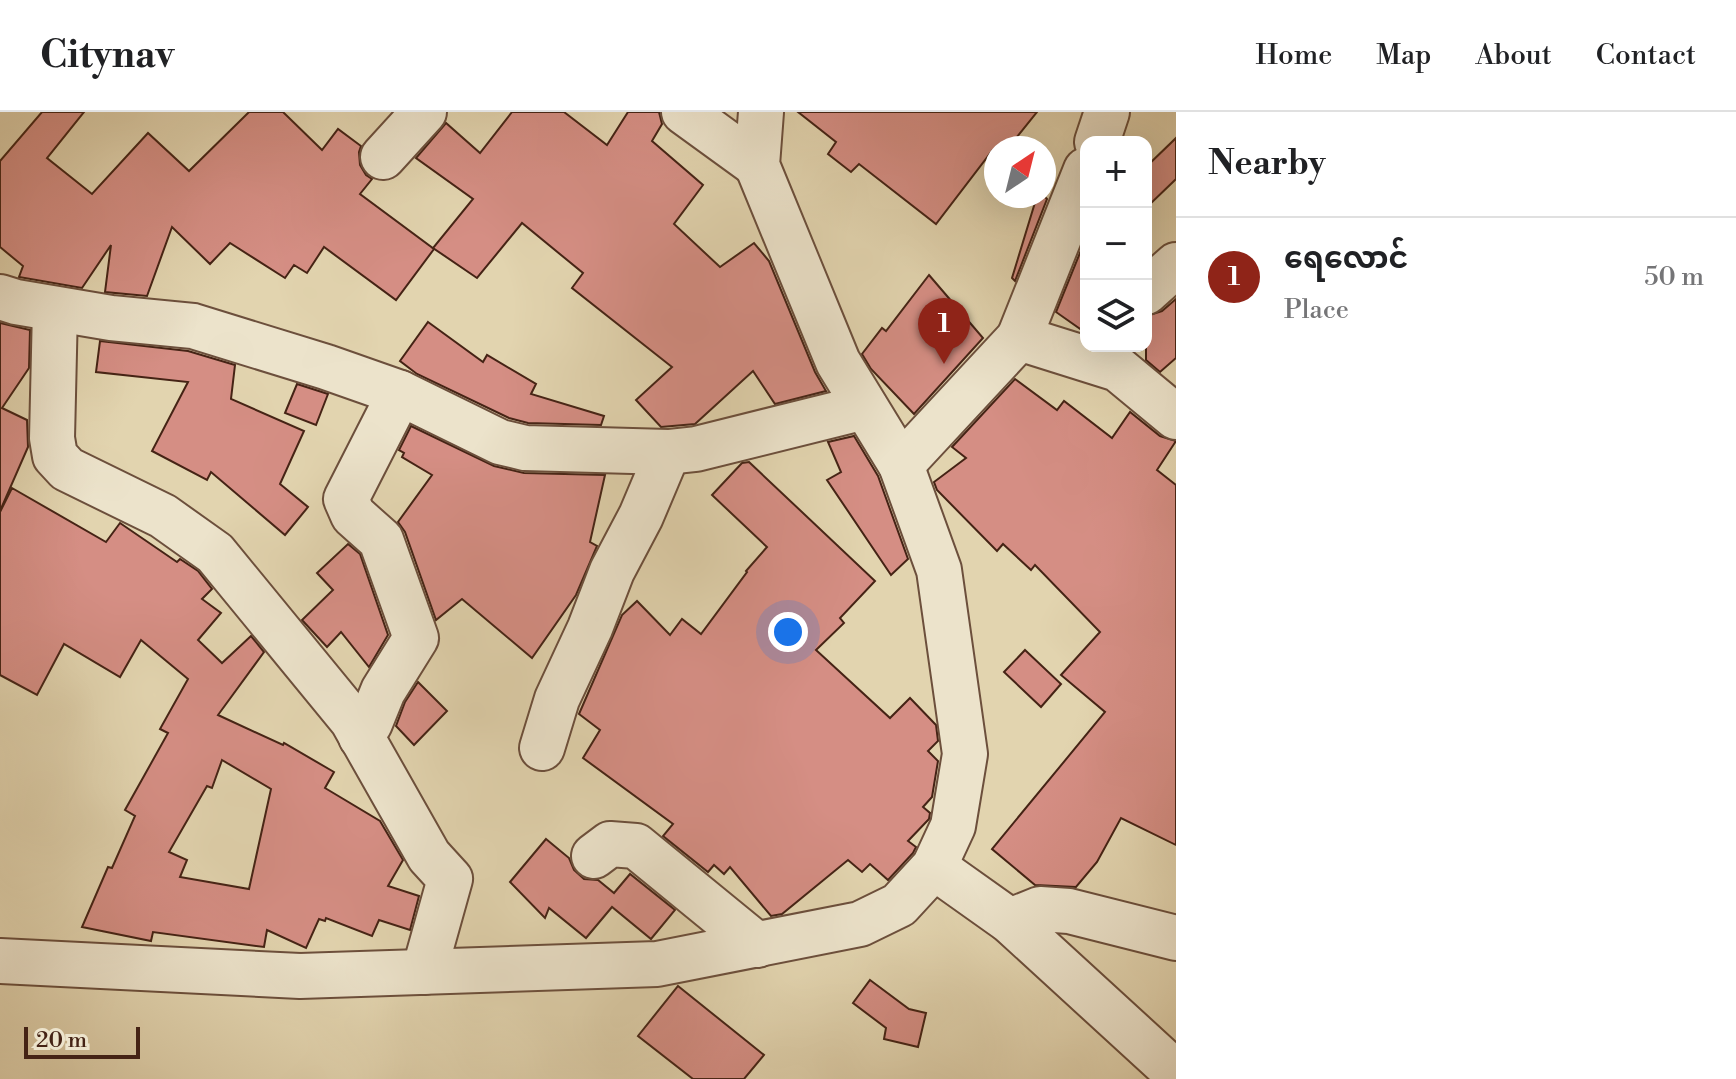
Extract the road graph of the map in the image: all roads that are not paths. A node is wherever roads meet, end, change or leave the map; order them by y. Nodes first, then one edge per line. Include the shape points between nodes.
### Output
1 (424, 112) edge
2 (684, 112) edge
3 (761, 112) edge
4 (1107, 112) edge
5 (1099, 136) edge
6 (383, 157) dead end
7 (757, 165) junction
8 (1080, 185) edge
9 (1176, 265) edge
10 (1152, 287) edge
11 (0, 297) edge
12 (55, 309) junction
13 (1019, 338) junction
14 (1080, 350) edge
15 (1084, 352) edge
16 (400, 393) junction
17 (865, 407) junction
18 (1176, 417) edge
19 (668, 452) junction
20 (901, 465) junction
21 (361, 737) junction
22 (542, 748) dead end
23 (594, 856) dead end
24 (934, 867) junction
25 (1010, 921) junction
26 (1176, 938) edge
27 (757, 945) junction
28 (0, 961) edge
29 (424, 972) junction
30 (1176, 1073) edge

1 - 6 street
2 - 7 street
3 - 7 street
4 - 5 street
7 - 17 street via 838,362
8 - 13 street
9 - 10 street
11 - 12 street
12 - 16 street via 193,326
12 - 21 street via 55,456 67,469 163,516 215,553
13 - 14 street
13 - 20 street
15 - 18 street via 1118,369
16 - 19 street via 500,442 525,448
16 - 21 street via 346,499 353,515 381,540 416,638
17 - 19 street
17 - 20 street
19 - 22 street via 557,699
20 - 24 street via 939,570 965,754 953,826
21 - 29 street via 429,856 450,879
23 - 27 street via 610,844 636,846
24 - 25 street
24 - 27 street via 899,905 860,924
25 - 26 street via 1040,909 1069,911
25 - 30 street
27 - 29 street via 657,964
28 - 29 street via 300,976

